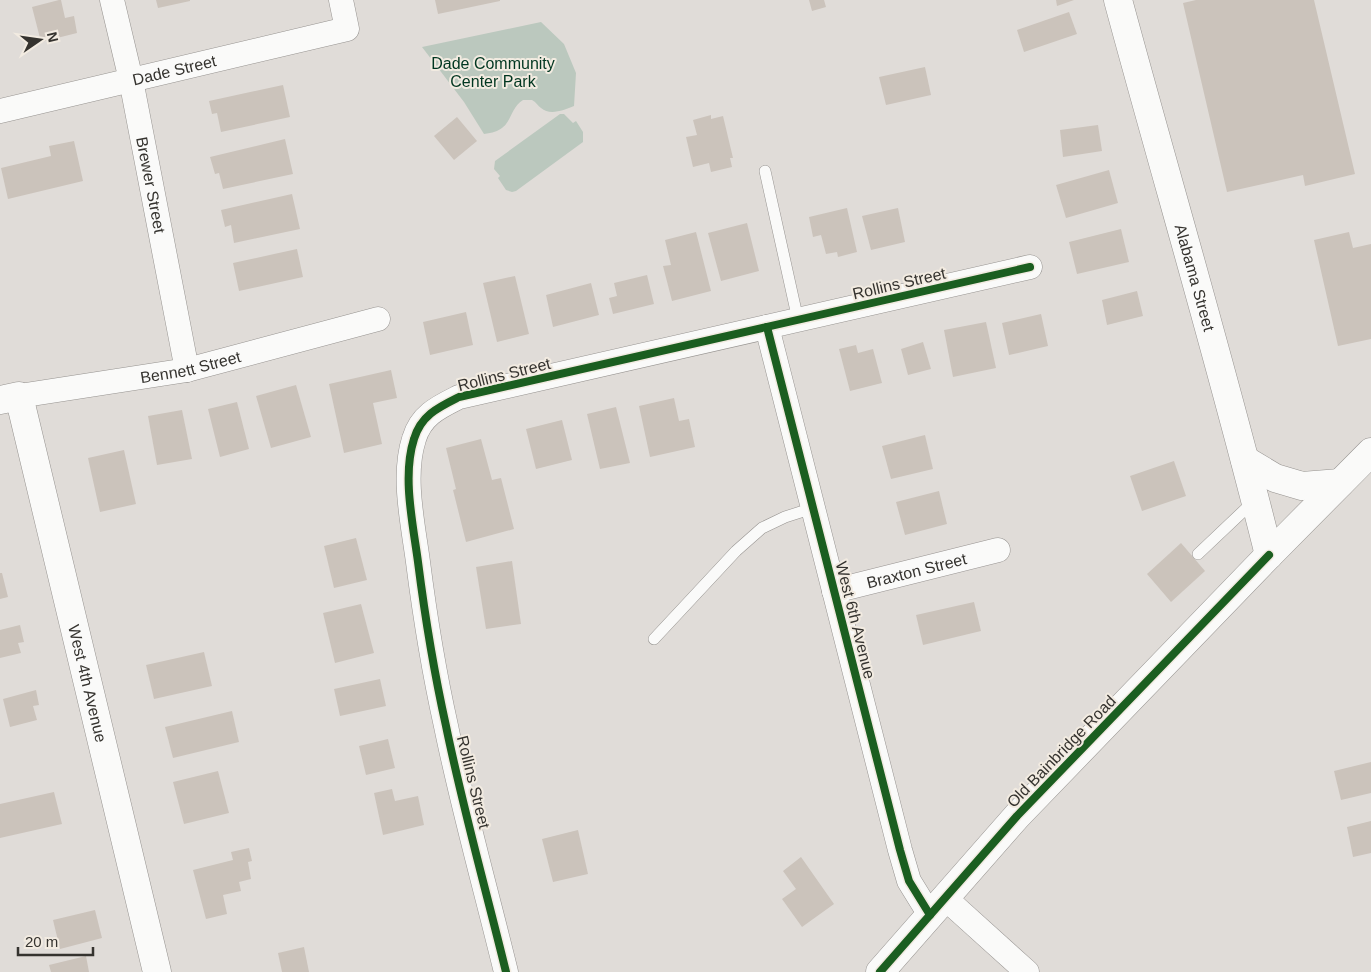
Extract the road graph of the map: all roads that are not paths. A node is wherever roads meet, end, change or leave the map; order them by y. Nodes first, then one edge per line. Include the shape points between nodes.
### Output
1 (112, 0) edge
2 (341, 0) edge
3 (1118, 0) edge
4 (131, 80) junction
5 (0, 111) edge
6 (765, 170) dead end
7 (1030, 267) dead end
8 (378, 319) dead end
9 (798, 320) junction
10 (767, 327) junction
11 (187, 370) junction
12 (10, 398) edge
13 (1245, 460) junction
14 (1370, 461) edge
15 (1340, 482) junction
16 (1256, 500) junction
17 (813, 508) junction
18 (998, 550) dead end
19 (1198, 554) dead end
20 (1269, 555) junction
21 (834, 591) junction
22 (654, 638) dead end
23 (938, 907) junction
24 (157, 972) edge
25 (506, 972) edge
26 (880, 972) edge
27 (1026, 972) edge

1 - 4 street, Brewer Street
2 - 4 street, Dade Street via 347,29
3 - 13 street, Alabama Street
4 - 5 street, Dade Street
4 - 11 street, Brewer Street
6 - 9 lane
7 - 9 street, Rollins Street
8 - 11 street, Bennett Street
9 - 10 street, Rollins Street
10 - 17 street, West 6th Avenue
10 - 25 street, Rollins Street via 459,397 433,410 422,420 414,438 409,495 426,622 446,727
11 - 12 street, Bennett Street
12 - 24 street, West 4th Avenue
13 - 15 street via 1275,478 1302,486
13 - 16 street, Alabama Street
14 - 15 street, Old Bainbridge Road
15 - 20 street, Old Bainbridge Road
16 - 19 lane
16 - 20 street, Alabama Street
17 - 21 street, West 6th Avenue
17 - 22 lane via 785,516 762,528
18 - 21 street, Braxton Street
20 - 23 street, Old Bainbridge Road via 1017,816
21 - 23 street, West 6th Avenue via 909,881
23 - 26 street, Old Bainbridge Road
23 - 27 street, West 6th Avenue

